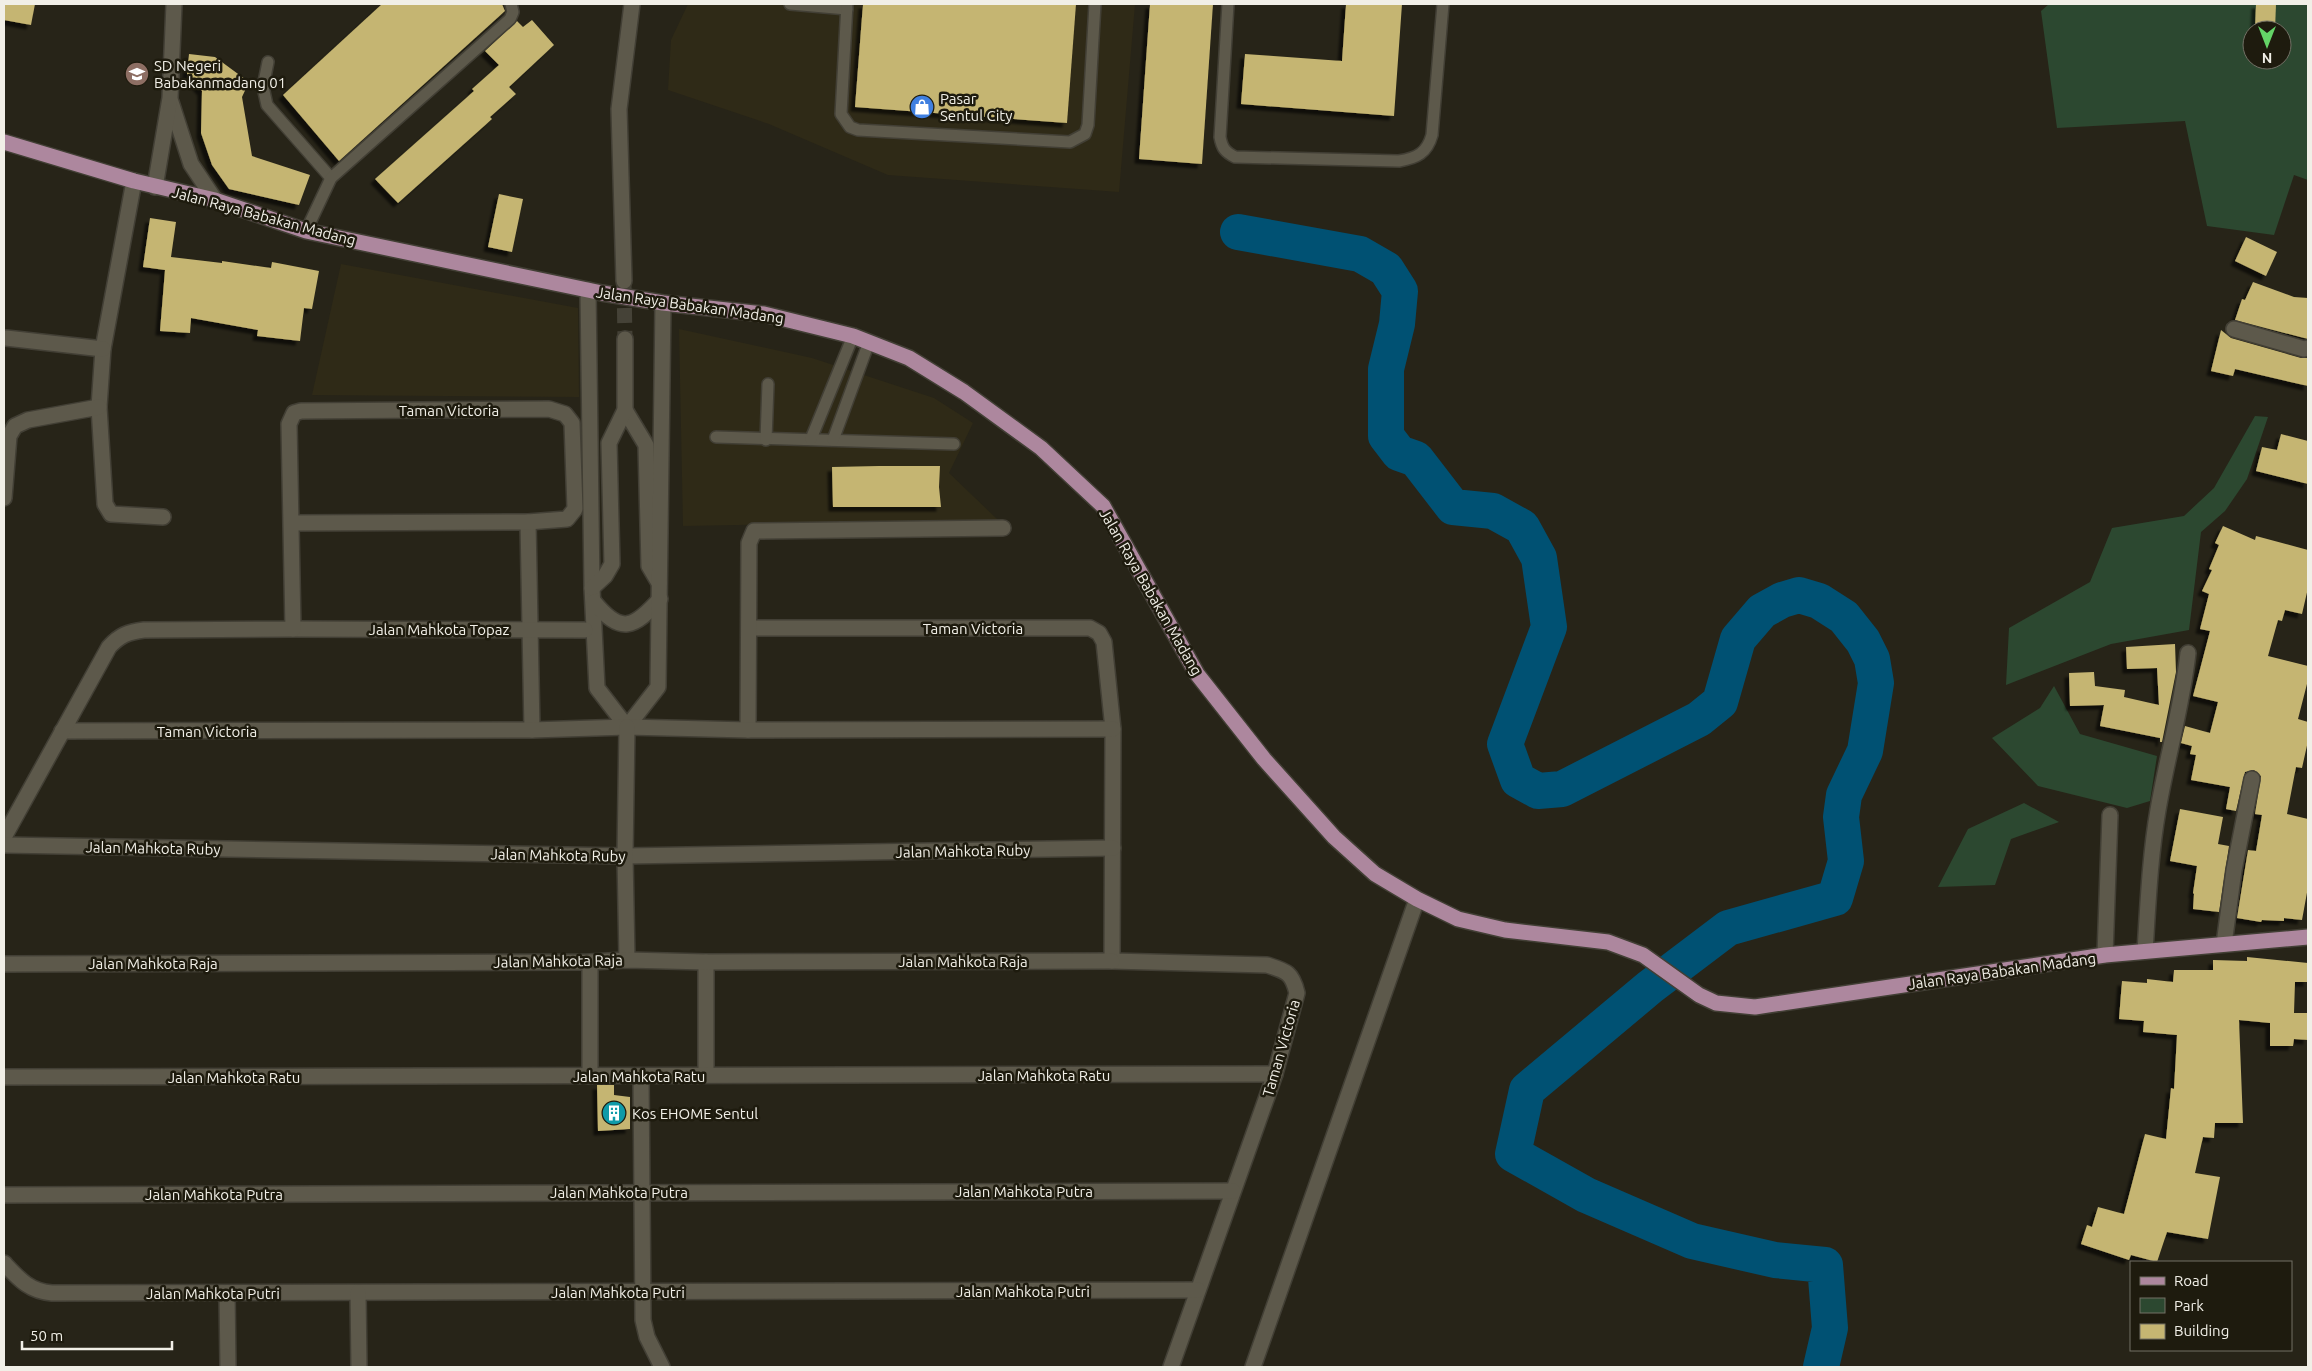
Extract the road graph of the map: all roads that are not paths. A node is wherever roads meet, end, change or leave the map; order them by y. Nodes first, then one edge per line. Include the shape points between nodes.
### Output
1 (174, 4) edge
2 (511, 4) edge
3 (790, 4) edge
4 (1095, 4) edge
5 (1228, 4) edge
6 (1443, 4) edge
7 (632, 7) edge
8 (847, 7) edge
9 (268, 62) dead end
10 (170, 98) junction
11 (4, 142) edge
12 (332, 178) junction
13 (134, 182) junction
14 (155, 187) junction
15 (215, 200) junction
16 (306, 231) junction
17 (624, 281) tunnel mouth
18 (588, 290) junction
19 (662, 303) junction
20 (2234, 328) dead end
21 (853, 336) junction
22 (6, 338) dead end
23 (625, 339) tunnel mouth
24 (869, 342) junction
25 (2308, 348) edge
26 (103, 349) junction
27 (768, 384) dead end
28 (99, 407) junction
29 (625, 410) junction
30 (716, 437) dead end
31 (811, 439) junction
32 (766, 440) junction
33 (833, 440) junction
34 (954, 444) dead end
35 (4, 498) edge
36 (163, 517) dead end
37 (528, 522) junction
38 (291, 523) junction
39 (1002, 528) dead end
40 (660, 591) junction
41 (593, 595) junction
42 (749, 628) junction
43 (293, 629) junction
44 (530, 629) junction
45 (585, 630) dead end
46 (2188, 653) dead end
47 (627, 727) junction
48 (1113, 729) junction
49 (532, 730) junction
50 (748, 730) junction
51 (62, 731) junction
52 (2252, 779) dead end
53 (2110, 815) dead end
54 (4, 837) edge
55 (4, 845) edge
56 (1113, 848) junction
57 (625, 856) junction
58 (1417, 899) junction
59 (2308, 937) edge
60 (2224, 944) junction
61 (2145, 951) junction
62 (2105, 955) junction
63 (627, 960) junction
64 (1112, 961) junction
65 (590, 962) junction
66 (706, 962) junction
67 (4, 964) edge
68 (1275, 1074) junction
69 (706, 1075) junction
70 (590, 1076) junction
71 (641, 1076) junction
72 (4, 1078) edge
73 (1233, 1191) junction
74 (642, 1192) junction
75 (4, 1196) edge
76 (4, 1263) edge
77 (1198, 1290) junction
78 (642, 1292) junction
79 (227, 1293) junction
80 (358, 1293) junction
81 (228, 1367) edge
82 (359, 1367) edge
83 (662, 1367) edge
84 (1171, 1367) edge
85 (1253, 1367) edge

1 - 10 street
2 - 12 lane via 513,12 510,19
3 - 8 lane
4 - 8 lane via 1088,125 1085,134 1070,142 850,127 840,114
5 - 6 lane via 1220,137 1226,152 1235,157 1399,161 1423,153 1432,135
7 - 17 street via 619,109
9 - 12 lane via 263,87 267,105
10 - 14 street
10 - 15 street via 191,164
11 - 13 main road, Jalan Raya Babakan Madang
12 - 16 lane
13 - 14 main road, Jalan Raya Babakan Madang
13 - 26 street
14 - 15 main road, Jalan Raya Babakan Madang
15 - 16 main road, Jalan Raya Babakan Madang
16 - 18 main road, Jalan Raya Babakan Madang
18 - 19 main road, Jalan Raya Babakan Madang
18 - 41 street
19 - 21 main road, Jalan Raya Babakan Madang via 764,314
19 - 40 street
20 - 25 street via 2304,350
21 - 24 main road, Jalan Raya Babakan Madang
21 - 31 lane
22 - 26 street
23 - 29 street
24 - 33 lane
24 - 58 main road, Jalan Raya Babakan Madang via 909,358 964,392 1042,448 1103,506 1197,674 1264,759 1334,836 1376,874
26 - 28 street
27 - 32 lane
28 - 35 street via 28,420 15,426 9,436
28 - 36 street via 108,511 119,516
29 - 40 street via 646,445 649,566
29 - 41 street via 609,443 612,564
30 - 32 lane
31 - 32 lane
31 - 33 lane
33 - 34 lane
37 - 38 street, Taman Victoria
37 - 38 street, Taman Victoria via 561,521 572,515 575,509 572,423 558,410 321,410 294,413 289,424
37 - 44 street
38 - 43 street, Taman Victoria
39 - 42 street via 754,532 749,543
40 - 41 street via 644,617 626,624 608,618
40 - 47 street via 658,687
41 - 47 street via 597,688
42 - 48 street, Taman Victoria via 1090,628 1099,633 1104,642
42 - 50 street
43 - 44 street, Jalan Mahkota Topaz
43 - 51 street via 128,632 109,646
44 - 45 street, Jalan Mahkota Topaz
44 - 49 street
46 - 61 street via 2183,699 2158,811
47 - 49 street, Taman Victoria
47 - 50 street, Taman Victoria
47 - 57 street
48 - 50 street, Taman Victoria
48 - 56 street, Taman Victoria
49 - 51 street, Taman Victoria
51 - 54 street
52 - 60 street via 2234,870
53 - 62 street
55 - 57 street, Jalan Mahkota Ruby
56 - 57 street, Jalan Mahkota Ruby
56 - 64 street, Taman Victoria
57 - 63 street
58 - 62 main road, Jalan Raya Babakan Madang via 1458,919 1505,930 1608,942 1643,955 1716,1003 1755,1007
58 - 85 street
59 - 60 main road, Jalan Raya Babakan Madang
60 - 61 main road, Jalan Raya Babakan Madang
61 - 62 main road, Jalan Raya Babakan Madang
63 - 65 street, Jalan Mahkota Raja
63 - 66 street, Jalan Mahkota Raja
64 - 66 street, Jalan Mahkota Raja
64 - 68 street, Taman Victoria via 1267,965 1283,970 1294,979 1297,992
65 - 67 street, Jalan Mahkota Raja
65 - 70 street
66 - 69 street
68 - 69 street, Jalan Mahkota Ratu
68 - 73 street, Taman Victoria
69 - 71 street, Jalan Mahkota Ratu
70 - 71 street, Jalan Mahkota Ratu
70 - 72 street, Jalan Mahkota Ratu
71 - 74 street
73 - 74 street, Jalan Mahkota Putra
73 - 77 street, Taman Victoria
74 - 75 street, Jalan Mahkota Putra
74 - 78 street
76 - 79 street, Jalan Mahkota Putri via 37,1292
77 - 78 street, Jalan Mahkota Putri
77 - 84 street, Taman Victoria
78 - 80 street, Jalan Mahkota Putri
78 - 83 street via 647,1337
79 - 80 street, Jalan Mahkota Putri
79 - 81 street
80 - 82 street

